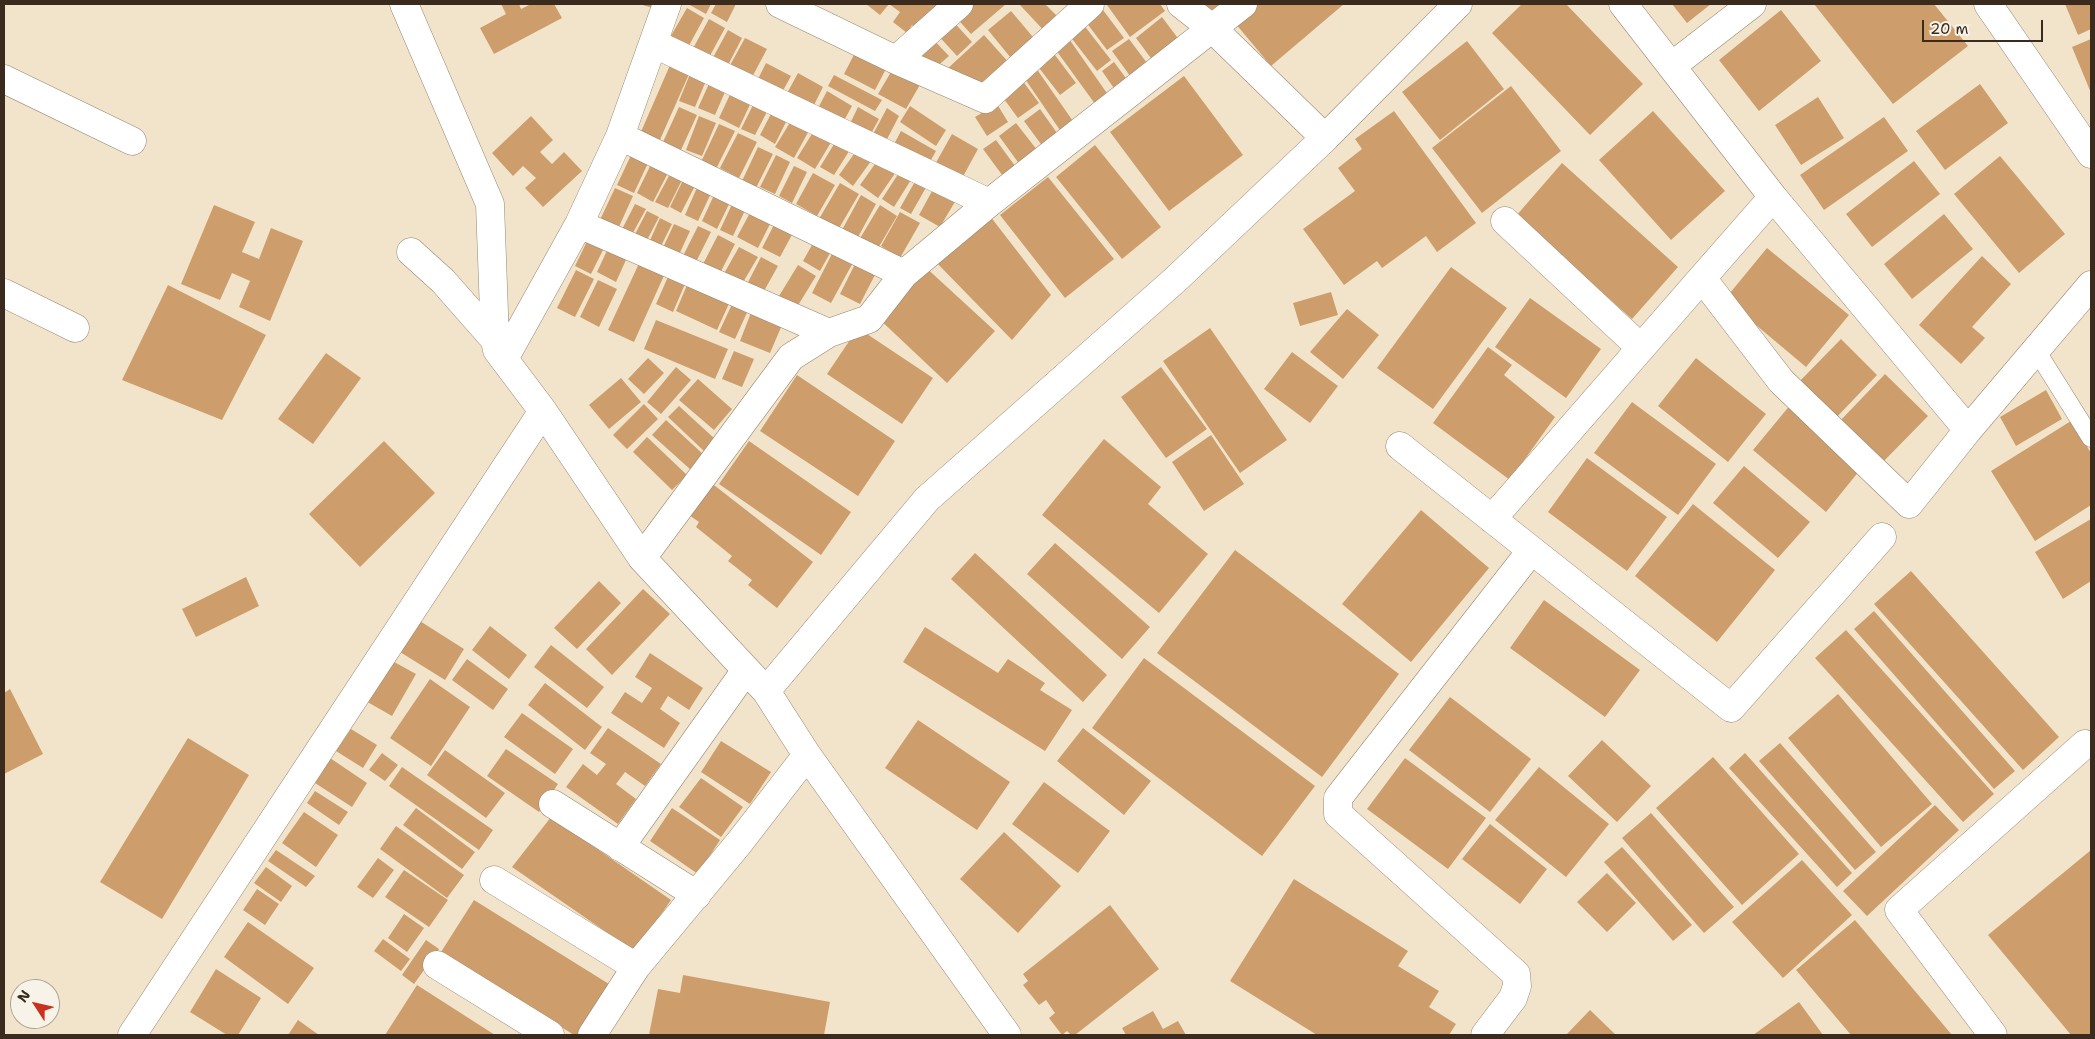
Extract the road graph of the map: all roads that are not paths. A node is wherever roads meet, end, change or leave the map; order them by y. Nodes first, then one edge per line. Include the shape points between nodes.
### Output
1 (404, 4) edge
2 (667, 4) edge
3 (780, 4) edge
4 (959, 4) edge
5 (1090, 4) edge
6 (1180, 4) edge
7 (1243, 4) edge
8 (1458, 4) edge
9 (1624, 4) edge
10 (1752, 4) edge
11 (1988, 4) edge
12 (1213, 29) junction
13 (655, 44) junction
14 (896, 60) junction
15 (1673, 65) junction
16 (4, 79) edge
17 (620, 136) junction
18 (1324, 138) junction
19 (132, 142) dead end
20 (2091, 154) edge
21 (1774, 196) junction
22 (989, 203) junction
23 (1504, 221) dead end
24 (580, 224) junction
25 (411, 252) dead end
26 (904, 274) junction
27 (1702, 278) junction
28 (2091, 285) edge
29 (4, 293) edge
30 (75, 328) dead end
31 (829, 333) junction
32 (1641, 348) junction
33 (499, 350) junction
34 (2036, 350) junction
35 (543, 411) junction
36 (1968, 430) junction
37 (2091, 438) edge
38 (1400, 446) dead end
39 (1492, 519) junction
40 (1882, 537) dead end
41 (1531, 551) junction
42 (642, 558) junction
43 (746, 670) junction
44 (766, 692) junction
45 (2085, 744) dead end
46 (807, 755) junction
47 (553, 804) dead end
48 (620, 847) junction
49 (494, 880) dead end
50 (697, 895) junction
51 (437, 965) dead end
52 (636, 967) junction
53 (132, 1035) edge
54 (550, 1035) edge
55 (592, 1035) edge
56 (1007, 1035) edge
57 (1485, 1035) edge
58 (1993, 1035) edge

1 - 33 street via 490,204
2 - 13 street
3 - 14 street
4 - 14 street
5 - 14 street via 985,99
6 - 12 street
7 - 12 street
8 - 18 street
9 - 15 street
10 - 15 street
11 - 20 street
12 - 18 street
12 - 22 street
13 - 17 street
13 - 22 street
15 - 21 street
16 - 19 street
17 - 24 street
17 - 26 street
18 - 44 street via 1175,280 927,499
21 - 27 street
21 - 36 street
22 - 26 street
23 - 32 street
24 - 31 street
24 - 33 street
25 - 33 street via 443,281
26 - 31 street via 869,319
27 - 32 street
27 - 36 street via 1780,381 1909,504
28 - 34 street
29 - 30 street
31 - 42 street via 791,357
32 - 39 street
33 - 35 street
34 - 36 street
34 - 37 lane
35 - 42 street
35 - 53 street
38 - 39 street
39 - 41 street
40 - 41 street via 1731,708
41 - 57 street via 1338,798 1338,814 1516,974 1513,998
42 - 43 street
43 - 44 street
43 - 48 street
44 - 46 street
45 - 58 street via 1899,910
46 - 50 street
46 - 56 street
47 - 48 street
48 - 50 street
49 - 52 street
50 - 52 street
51 - 54 street
52 - 55 street

